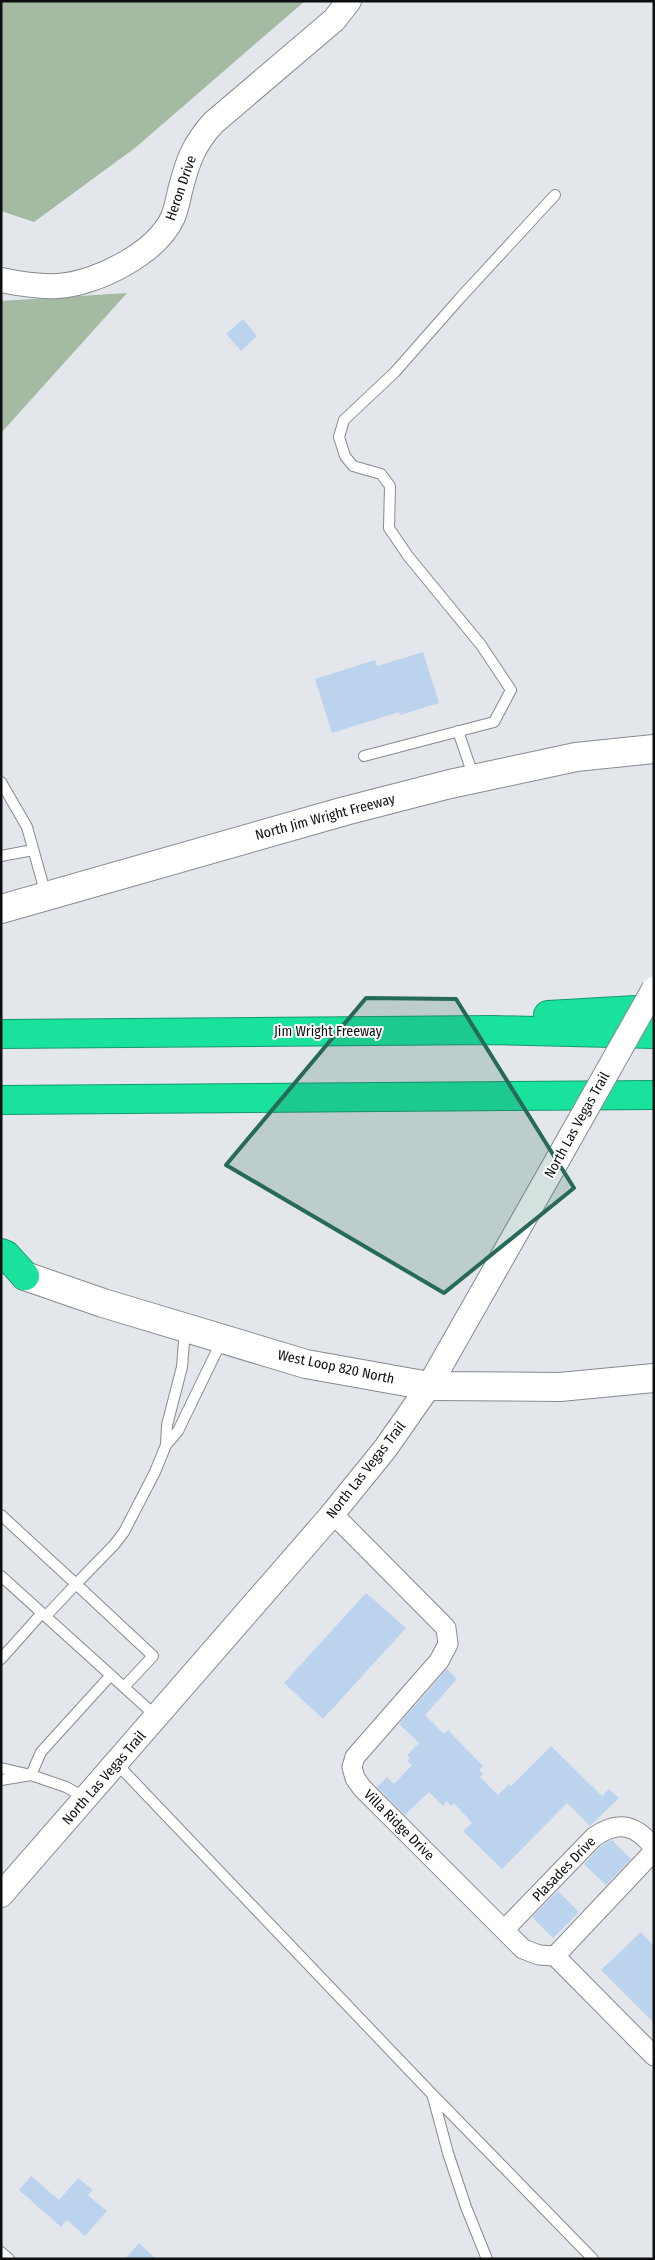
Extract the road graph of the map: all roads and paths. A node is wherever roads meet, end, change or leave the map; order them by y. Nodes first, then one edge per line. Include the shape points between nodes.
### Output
1 (349, 1) edge
2 (555, 195) dead end
3 (1, 280) edge
4 (458, 731) junction
5 (654, 749) edge
6 (364, 756) dead end
7 (474, 779) junction
8 (1, 782) edge
9 (33, 850) junction
10 (1, 856) edge
11 (46, 896) junction
12 (1, 909) edge
13 (654, 989) edge
14 (654, 1009) edge
15 (492, 1030) junction
16 (1, 1034) edge
17 (654, 1034) edge
18 (654, 1095) edge
19 (1, 1100) edge
20 (1, 1253) edge
21 (13, 1273) edge
22 (185, 1328) junction
23 (223, 1339) junction
24 (654, 1378) edge
25 (429, 1386) junction
26 (166, 1445) junction
27 (333, 1514) junction
28 (1, 1515) edge
29 (1, 1576) edge
30 (76, 1584) junction
31 (44, 1615) junction
32 (1, 1658) edge
33 (111, 1675) junction
34 (124, 1687) junction
35 (157, 1717) junction
36 (117, 1764) junction
37 (1, 1768) edge
38 (31, 1775) junction
39 (1, 1780) edge
40 (87, 1798) junction
41 (654, 1850) edge
42 (1, 1895) edge
43 (504, 1930) junction
44 (555, 1956) junction
45 (654, 2056) edge
46 (432, 2094) junction
47 (1, 2252) edge
48 (9, 2259) edge
49 (487, 2259) edge
50 (592, 2259) edge

1 - 3 street, Heron Drive via 334,20 198,140 184,174 173,217 161,237 148,249 125,264 60,286 25,285
2 - 4 lane via 395,372 344,420 339,437 345,456 353,466 381,474 390,486 389,528 481,645 511,690 494,722
4 - 6 lane
4 - 7 lane
5 - 7 main road, North Jim Wright Freeway via 576,757
7 - 11 main road, North Jim Wright Freeway via 345,811
8 - 9 lane via 26,827
9 - 10 lane
9 - 11 lane
11 - 12 main road, North Jim Wright Freeway
13 - 25 street, North Las Vegas Trail, bridge
14 - 15 highway via 516,1017
15 - 16 highway, Jim Wright Freeway
15 - 17 highway, Jim Wright Freeway
18 - 19 highway
20 - 21 highway via 6,1255
21 - 22 main road, West Loop 820 North
22 - 23 main road, West Loop 820 North
22 - 26 lane via 182,1368 167,1426
23 - 25 main road, West Loop 820 North via 306,1364
23 - 26 lane via 178,1431
24 - 25 main road, West Loop 820 North via 560,1387
25 - 27 street, North Las Vegas Trail via 385,1449
26 - 30 lane via 124,1532
27 - 35 street, North Las Vegas Trail
27 - 43 street, Villa Ridge Drive via 446,1628 448,1644 438,1661 361,1748 352,1767 355,1778
28 - 30 lane
29 - 31 lane
30 - 31 lane
30 - 34 lane via 153,1656
31 - 32 lane
31 - 33 lane
33 - 34 lane
33 - 38 lane via 41,1752
34 - 35 lane
35 - 36 street, North Las Vegas Trail
36 - 40 street, North Las Vegas Trail
36 - 46 lane
37 - 38 lane
38 - 39 lane
38 - 40 lane
40 - 42 street, North Las Vegas Trail
41 - 43 street, Plasades Drive via 647,1839 624,1826 603,1830
41 - 44 street, Plasades Drive
43 - 44 street, Villa Ridge Drive via 523,1949
44 - 45 street
46 - 49 lane via 451,2162
46 - 50 lane
47 - 48 lane

